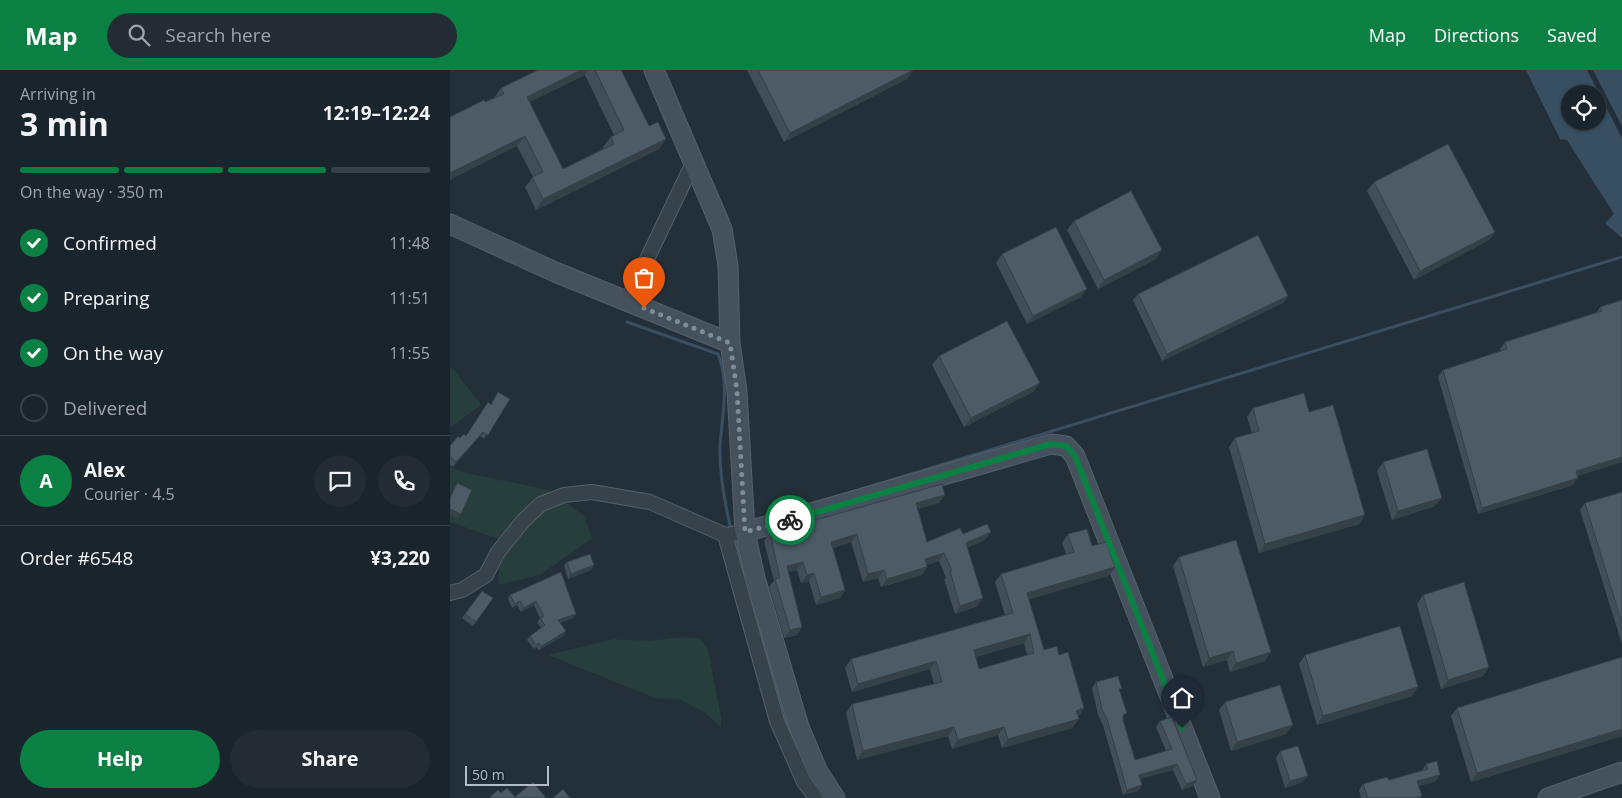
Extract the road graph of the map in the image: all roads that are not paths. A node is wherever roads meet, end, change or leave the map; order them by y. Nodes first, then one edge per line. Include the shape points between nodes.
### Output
1 (654, 70) edge
2 (694, 160) junction
3 (450, 224) edge
4 (627, 301) junction
5 (730, 343) junction
6 (737, 527) junction
7 (450, 593) edge
8 (1622, 772) edge
9 (816, 798) edge
10 (835, 798) edge
11 (1210, 798) edge
12 (1548, 798) edge

1 - 2 street
2 - 4 street
2 - 5 street via 722,229 728,266
3 - 4 street
4 - 5 street
5 - 6 street via 737,391
6 - 7 street via 650,502 592,492 564,495 541,504 523,521 498,552 486,575 467,588
6 - 9 street via 777,721 804,782
6 - 10 street via 799,728 818,772
6 - 11 street via 1051,444 1066,446 1075,456
8 - 12 street

